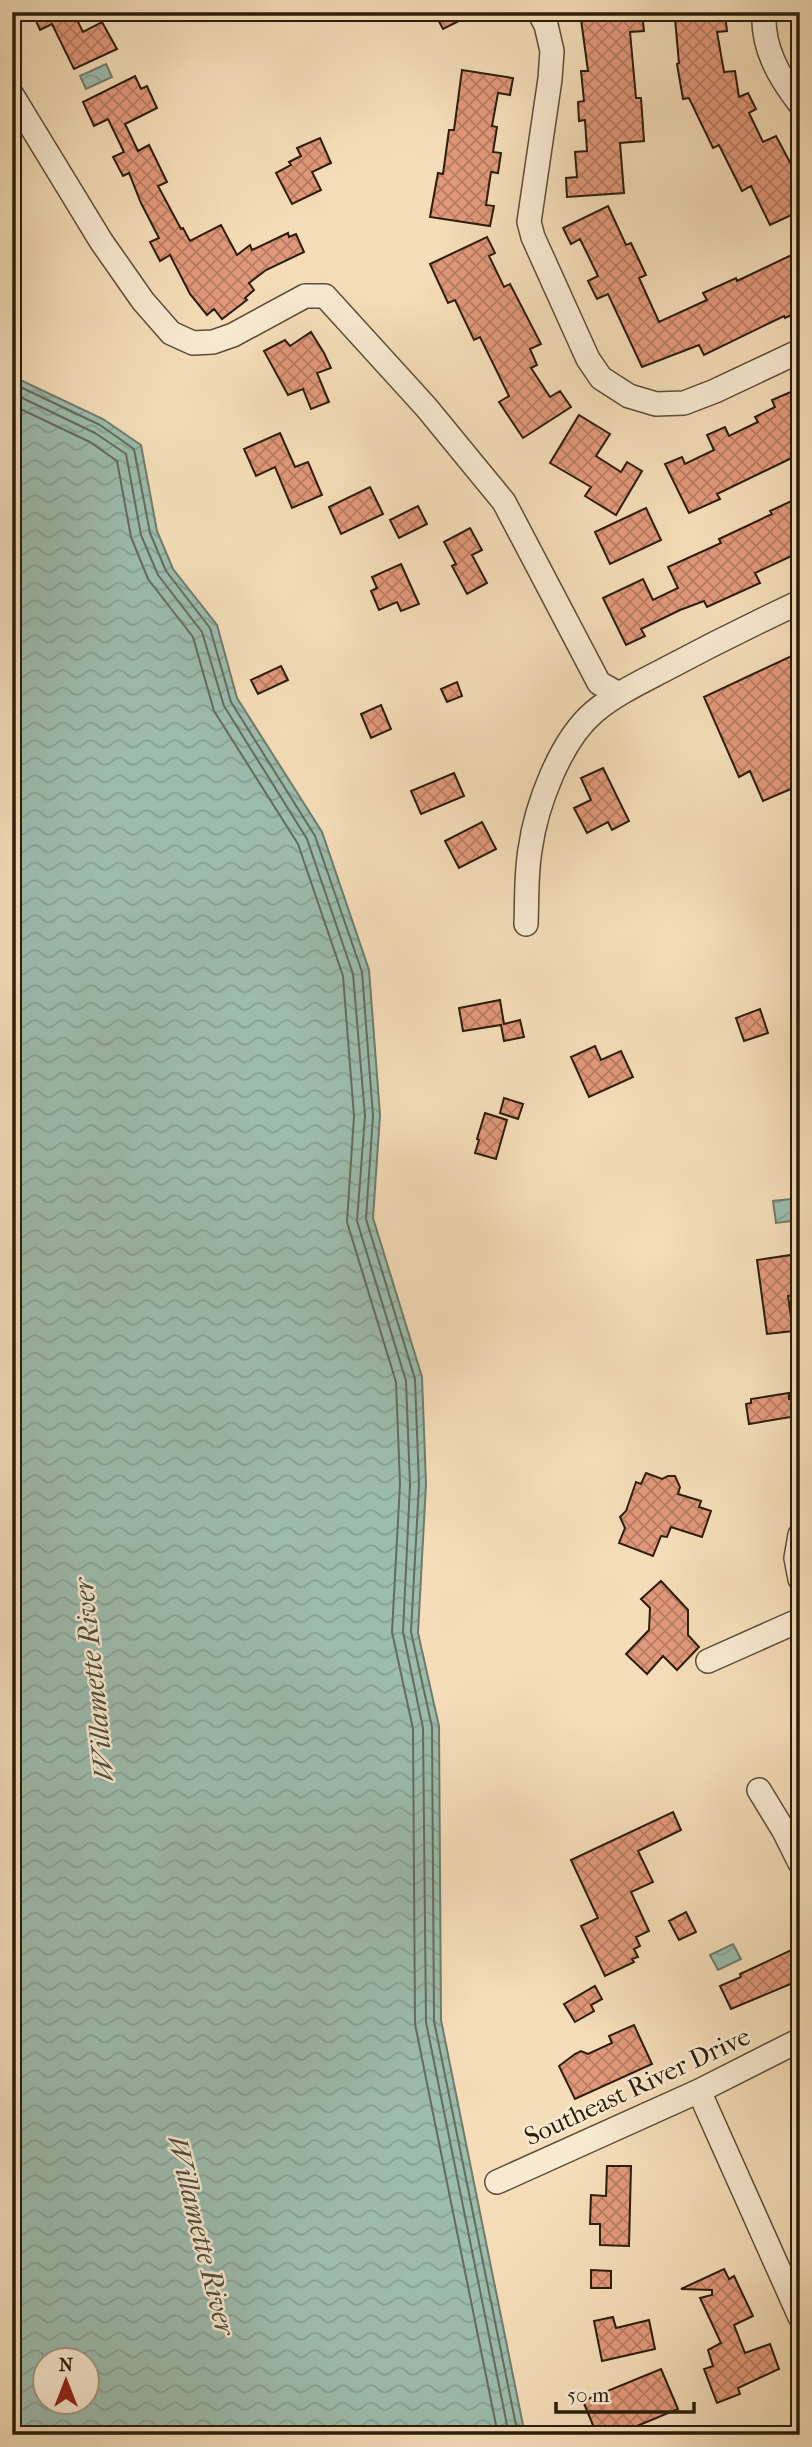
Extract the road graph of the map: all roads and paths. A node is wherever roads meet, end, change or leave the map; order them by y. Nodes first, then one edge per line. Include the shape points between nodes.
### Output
1 (539, 12) edge
2 (764, 12) edge
3 (12, 95) edge
4 (800, 104) edge
5 (800, 351) edge
6 (800, 602) edge
7 (619, 694) junction
8 (526, 924) dead end
9 (800, 1535) edge
10 (800, 1579) edge
11 (800, 1620) edge
12 (708, 1661) dead end
13 (759, 1790) dead end
14 (800, 1863) edge
15 (800, 2040) edge
16 (699, 2091) junction
17 (496, 2182) dead end
18 (800, 2317) edge

1 - 5 street via 552,51 529,222 588,359 601,378 629,396 656,404 684,403
2 - 4 street via 767,46 782,80
3 - 7 street via 101,241 172,333 193,343 213,342 305,296 325,296 505,502 599,683
6 - 7 street
7 - 8 street via 592,713 553,771 530,849
9 - 10 street via 796,1558
11 - 12 street
13 - 14 street
15 - 16 street, Southeast River Drive
16 - 17 street, Southeast River Drive
16 - 18 street

